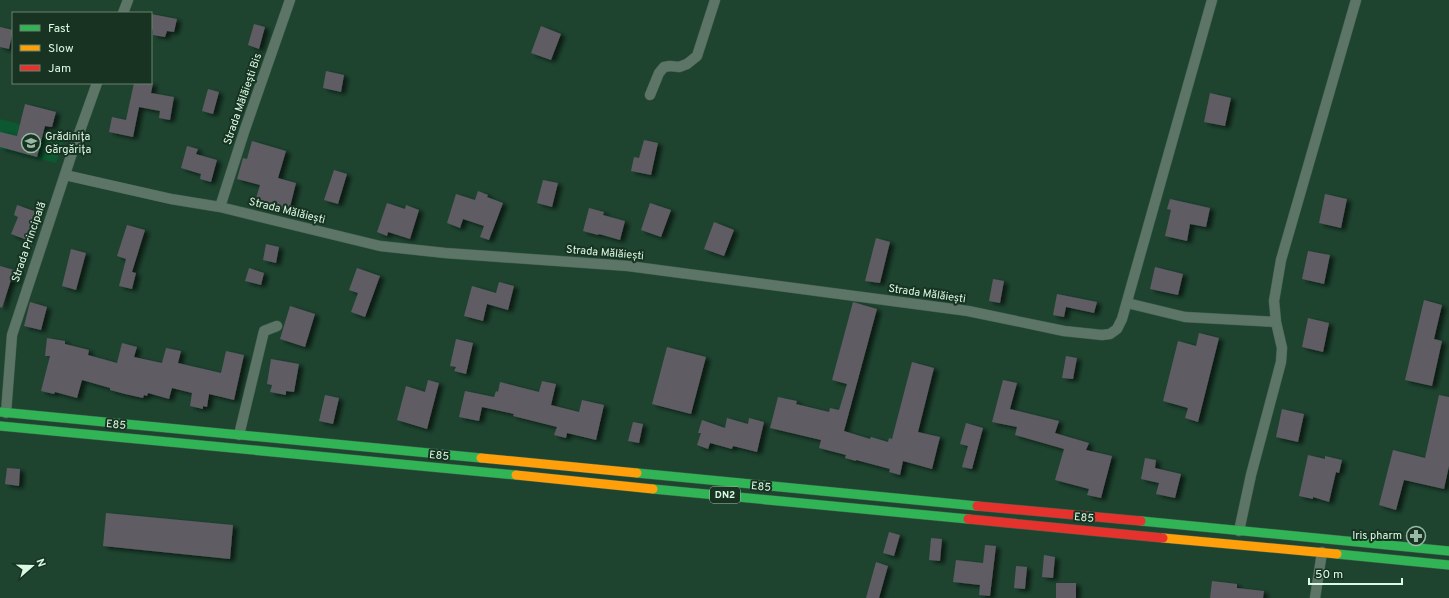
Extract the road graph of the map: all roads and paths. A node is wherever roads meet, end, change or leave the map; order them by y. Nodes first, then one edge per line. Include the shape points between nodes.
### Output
1 (128, 0) edge
2 (290, 0) edge
3 (715, 0) edge
4 (1212, 0) edge
5 (1356, 0) edge
6 (123, 12) edge
7 (97, 84) edge
8 (650, 94) dead end
9 (65, 175) junction
10 (220, 207) junction
11 (1127, 302) junction
12 (1276, 322) junction
13 (277, 326) dead end
14 (3, 412) edge
15 (0, 426) edge
16 (239, 435) junction
17 (1239, 531) junction
18 (1449, 551) edge
19 (1322, 552) junction
20 (1449, 565) edge
21 (1315, 598) edge

1 - 6 street
2 - 10 street, Strada Mălăiești Bis
3 - 8 street via 697,56 679,67 664,67
4 - 11 street, Strada Mălăiești
5 - 12 street via 1281,260 1274,301
7 - 9 street, Strada Principală
9 - 10 street, Strada Mălăiești via 171,199
9 - 14 street, Strada Principală via 12,335
10 - 11 street, Strada Mălăiești via 380,246 636,267 968,311 1064,331 1102,335 1110,334 1117,329
11 - 12 street via 1185,317
12 - 17 street via 1282,348 1281,362
13 - 16 street via 264,331
14 - 16 main road, E85 / DN2
15 - 19 main road, E85 / DN2
16 - 17 main road, E85 / DN2
17 - 18 main road, E85 / DN2
19 - 20 main road, E85 / DN2
19 - 21 street

